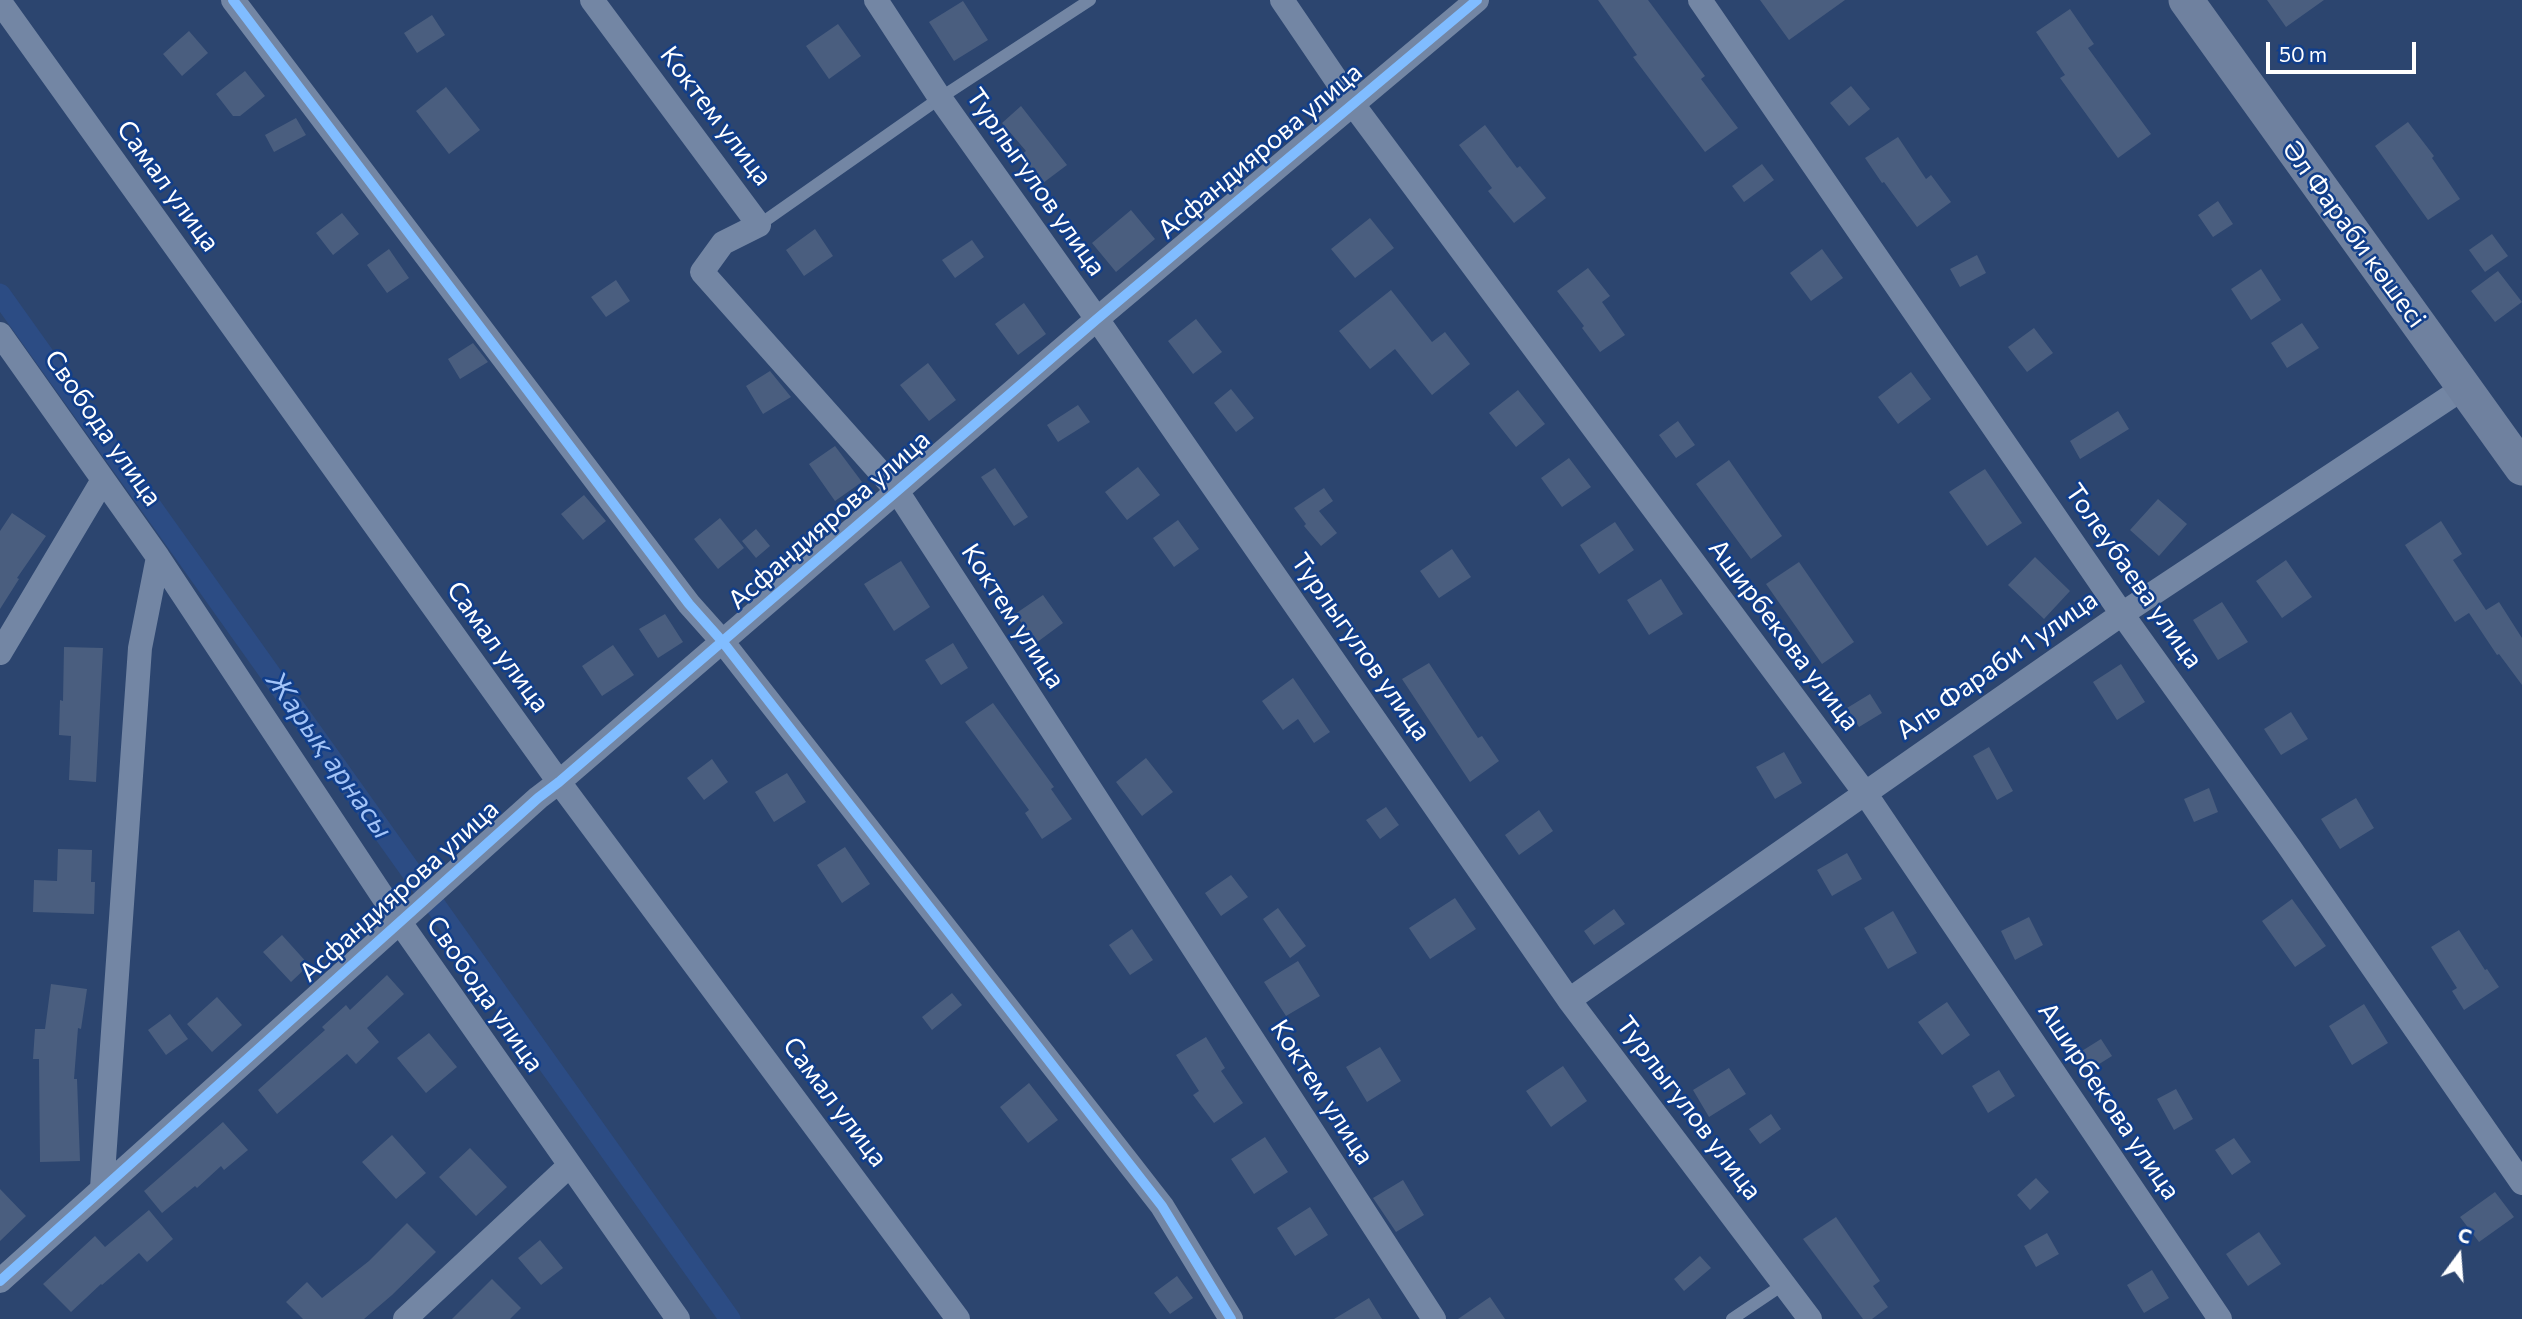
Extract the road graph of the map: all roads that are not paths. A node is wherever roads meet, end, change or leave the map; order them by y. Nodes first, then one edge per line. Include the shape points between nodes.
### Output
1 (233, 0) edge
2 (592, 0) edge
3 (876, 0) edge
4 (1090, 0) edge
5 (1282, 0) edge
6 (1477, 0) edge
7 (1700, 0) edge
8 (2186, 0) edge
9 (0, 2) edge
10 (940, 98) junction
11 (1352, 103) junction
12 (759, 225) junction
13 (1097, 318) junction
14 (0, 334) edge
15 (2465, 387) junction
16 (2522, 467) edge
17 (103, 480) junction
18 (897, 491) junction
19 (158, 557) junction
20 (2123, 614) junction
21 (722, 641) junction
22 (0, 653) edge
23 (559, 782) junction
24 (1865, 793) junction
25 (398, 921) junction
26 (1569, 999) junction
27 (569, 1166) junction
28 (2522, 1183) edge
29 (102, 1188) junction
30 (0, 1281) edge
31 (1784, 1284) junction
32 (405, 1319) edge
33 (678, 1319) edge
34 (958, 1319) edge
35 (1230, 1319) edge
36 (1434, 1319) edge
37 (1732, 1319) edge
38 (1810, 1319) edge
39 (2220, 1319) edge

1 - 21 street via 689,604
2 - 12 street, Коктем улица
3 - 10 street, Турлыгулов улица
4 - 10 lane
5 - 11 street, Аширбекова улица
6 - 11 street, Асфандиярова улица
7 - 20 street, Толеубаева улица
8 - 15 street, Әл Фараби көшесі
9 - 23 street, Самал улица
10 - 12 lane
10 - 13 street, Турлыгулов улица
11 - 13 street, Асфандиярова улица
11 - 24 street, Аширбекова улица
12 - 18 street, Коктем улица via 723,243 702,272
13 - 18 street, Асфандиярова улица
13 - 26 street, Турлыгулов улица
14 - 17 street, Свобода улица
15 - 16 street, Әл Фараби көшесі
15 - 20 street, Аль Фараби 1 улица
17 - 19 street, Свобода улица
17 - 22 street
18 - 21 street, Асфандиярова улица
18 - 36 street, Коктем улица
19 - 25 street, Свобода улица
19 - 29 street via 140,648
20 - 24 street, Аль Фараби 1 улица
20 - 28 street, Толеубаева улица
21 - 23 street, Асфандиярова улица
21 - 35 street via 1162,1206
23 - 25 street, Асфандиярова улица
23 - 34 street, Самал улица
24 - 26 street, Аль Фараби 1 улица
24 - 39 street, Аширбекова улица
25 - 27 street, Свобода улица
25 - 29 street, Асфандиярова улица
26 - 31 street, Турлыгулов улица
27 - 32 street
27 - 33 street, Свобода улица
29 - 30 street, Асфандиярова улица
31 - 37 lane
31 - 38 street, Турлыгулов улица

